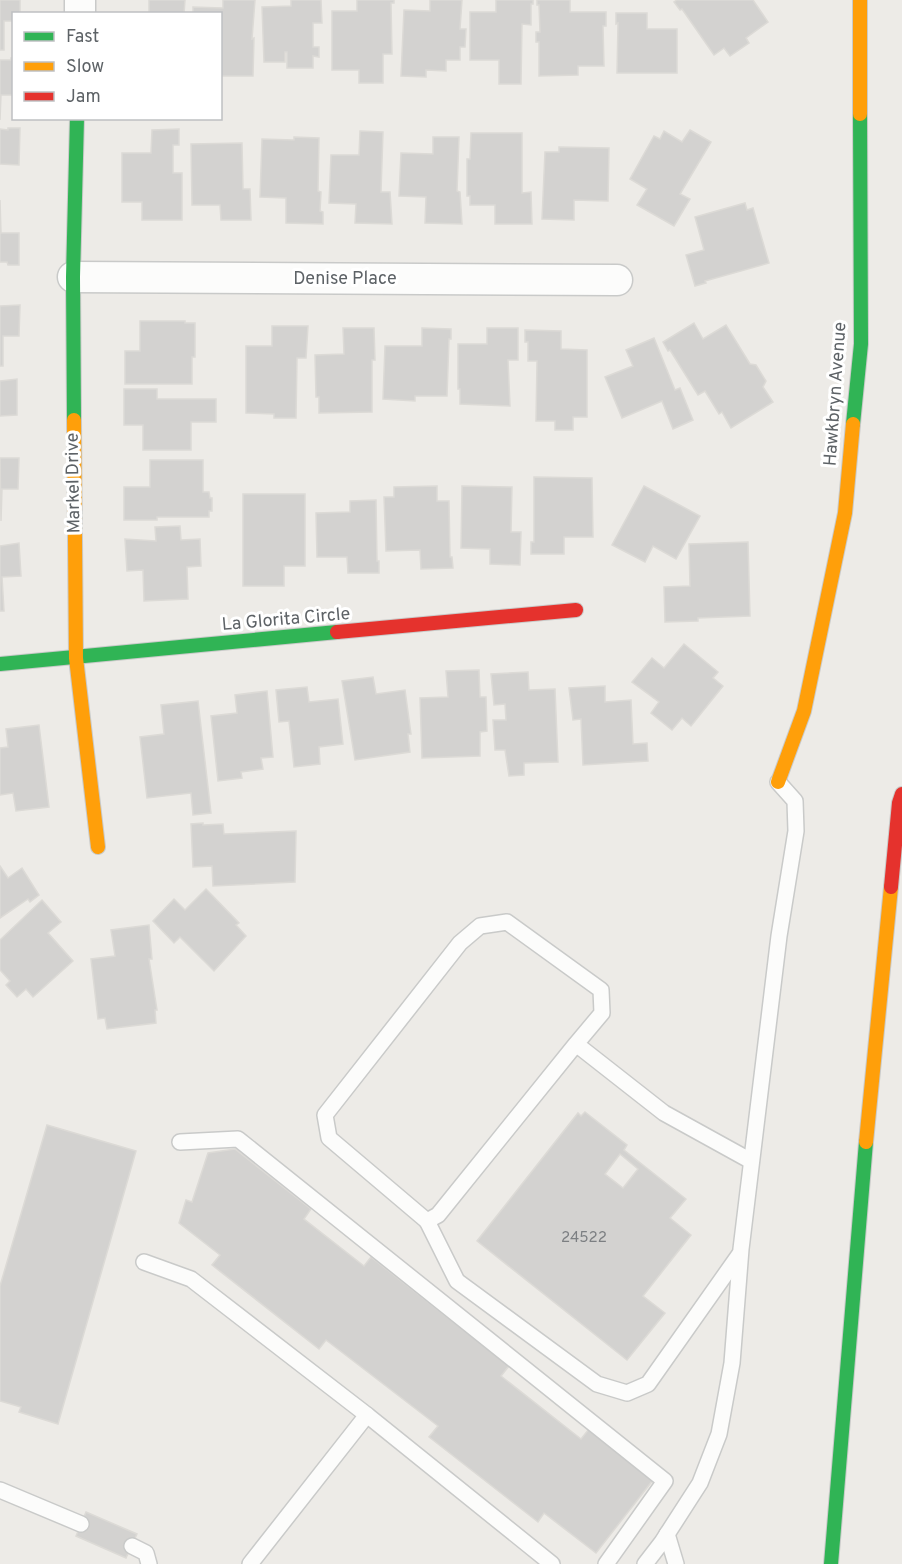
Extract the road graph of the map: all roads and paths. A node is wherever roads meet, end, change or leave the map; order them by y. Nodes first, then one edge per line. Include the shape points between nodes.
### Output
1 (860, 0) edge
2 (77, 120) edge
3 (73, 278) junction
4 (617, 280) dead end
5 (576, 610) dead end
6 (76, 658) junction
7 (0, 664) edge
8 (778, 782) joint
9 (902, 794) edge
10 (98, 847) dead end
11 (576, 1044) junction
12 (180, 1142) dead end
13 (751, 1161) junction
14 (428, 1221) junction
15 (740, 1254) junction
16 (144, 1262) dead end
17 (367, 1416) junction
18 (0, 1490) edge
19 (81, 1524) dead end
20 (667, 1534) junction
21 (132, 1546) dead end
22 (148, 1564) edge
23 (250, 1564) edge
24 (552, 1564) edge
25 (606, 1564) edge
26 (645, 1564) edge
27 (676, 1564) edge
28 (831, 1564) edge

1 - 8 main road, Hawkbryn Avenue via 861,344 845,513 804,711
2 - 3 main road, Markel Drive
3 - 4 street, Denise Place
3 - 6 main road, Markel Drive
5 - 6 main road, La Glorita Circle
6 - 7 main road, La Glorita Circle
6 - 10 main road, Markel Drive
8 - 13 lane via 795,801 796,831
9 - 28 main road via 868,1119
11 - 13 lane via 664,1113
11 - 14 lane via 438,1215
11 - 14 lane via 602,1013 601,990 507,922 480,926 460,943 325,1115 329,1138
12 - 25 lane via 238,1139 665,1481
13 - 15 lane
14 - 15 lane via 457,1281 597,1384 627,1393 648,1384
15 - 20 lane via 732,1363 718,1434 700,1483
16 - 17 lane via 191,1279
17 - 23 lane
17 - 24 lane
18 - 19 lane
20 - 26 lane
20 - 27 lane
21 - 22 lane via 146,1553

